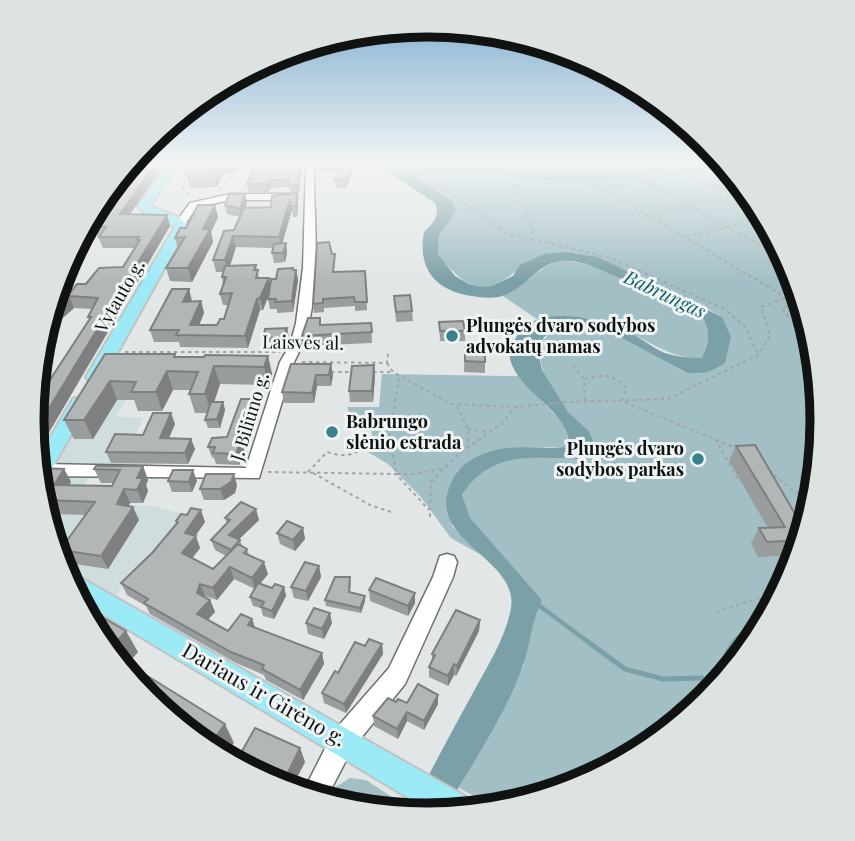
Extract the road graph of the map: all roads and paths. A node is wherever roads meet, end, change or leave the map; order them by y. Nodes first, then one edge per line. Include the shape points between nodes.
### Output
1 (147, 203) edge
2 (202, 203) edge
3 (308, 203) edge
4 (464, 203) edge
5 (521, 203) edge
6 (629, 203) edge
7 (685, 203) edge
8 (703, 203) edge
9 (690, 206) junction
10 (525, 214) junction
11 (648, 215) junction
12 (102, 218) edge
13 (106, 218) edge
14 (755, 220) edge
15 (181, 222) junction
16 (98, 224) edge
17 (101, 224) edge
18 (727, 227) junction
19 (685, 237) junction
20 (535, 238) junction
21 (773, 253) edge
22 (790, 293) edge
23 (785, 297) junction
24 (790, 305) junction
25 (794, 306) edge
26 (797, 317) edge
27 (120, 351) edge
28 (165, 351) junction
29 (388, 353) dead end
30 (758, 355) junction
31 (285, 358) junction
32 (160, 359) edge
33 (387, 363) junction
34 (573, 365) dead end
35 (325, 372) edge
36 (352, 372) edge
37 (366, 372) edge
38 (393, 372) junction
39 (400, 376) junction
40 (584, 380) junction
41 (585, 401) junction
42 (622, 401) junction
43 (457, 405) junction
44 (516, 407) junction
45 (391, 418) junction
46 (468, 429) junction
47 (490, 432) junction
48 (715, 438) junction
49 (466, 449) junction
50 (744, 452) edge
51 (46, 461) edge
52 (762, 462) edge
53 (445, 468) junction
54 (47, 470) edge
55 (264, 472) dead end
56 (310, 472) junction
57 (396, 474) junction
58 (739, 481) dead end
59 (804, 495) edge
60 (429, 510) junction
61 (394, 513) dead end
62 (430, 517) dead end
63 (447, 562) dead end
64 (83, 589) edge
65 (770, 594) edge
66 (716, 612) dead end
67 (343, 740) junction
68 (318, 788) edge
69 (447, 803) edge

1 - 15 main road via 149,212
2 - 15 street via 194,205
3 - 31 street, J. Biliūno g. via 301,330
4 - 20 path via 506,233
5 - 10 path
6 - 11 path
7 - 9 path
8 - 9 path
9 - 11 path
9 - 18 path
10 - 11 path
10 - 20 path
11 - 19 path
12 - 13 path
14 - 18 path
15 - 51 main road, Vytauto g.
16 - 17 path via 104,220
18 - 19 path
18 - 21 path
19 - 23 path
20 - 30 path via 611,258 724,310 744,325
22 - 23 path
23 - 24 path
23 - 30 path via 761,307 771,329 769,344
24 - 25 path
24 - 26 path via 784,306 784,312
27 - 28 path, Laisvės al.
28 - 31 path, Laisvės al.
28 - 32 path
29 - 33 path
30 - 42 path via 668,399
31 - 33 path, Laisvės al.
31 - 54 street, J. Biliūno g. via 253,474
33 - 38 path
34 - 40 path
35 - 36 path
37 - 38 path
38 - 39 path
39 - 43 path
39 - 45 path
40 - 41 path
40 - 42 path via 601,375 615,378 627,390
41 - 42 path
41 - 44 path
42 - 48 path
43 - 44 path
43 - 46 path
44 - 47 path
45 - 56 path via 365,428 369,439 362,450 344,456 327,452
45 - 57 path
46 - 47 path
46 - 49 path
47 - 49 path
48 - 50 path
48 - 58 path
49 - 53 path
52 - 59 path via 779,481
53 - 57 path
53 - 60 path via 431,482
55 - 56 path
56 - 57 path
56 - 61 path via 370,506
57 - 60 path
60 - 62 path
63 - 67 street via 397,676
64 - 67 main road, Dariaus ir Girėno g.
65 - 66 path
67 - 68 street
67 - 69 main road, Dariaus ir Girėno g.

